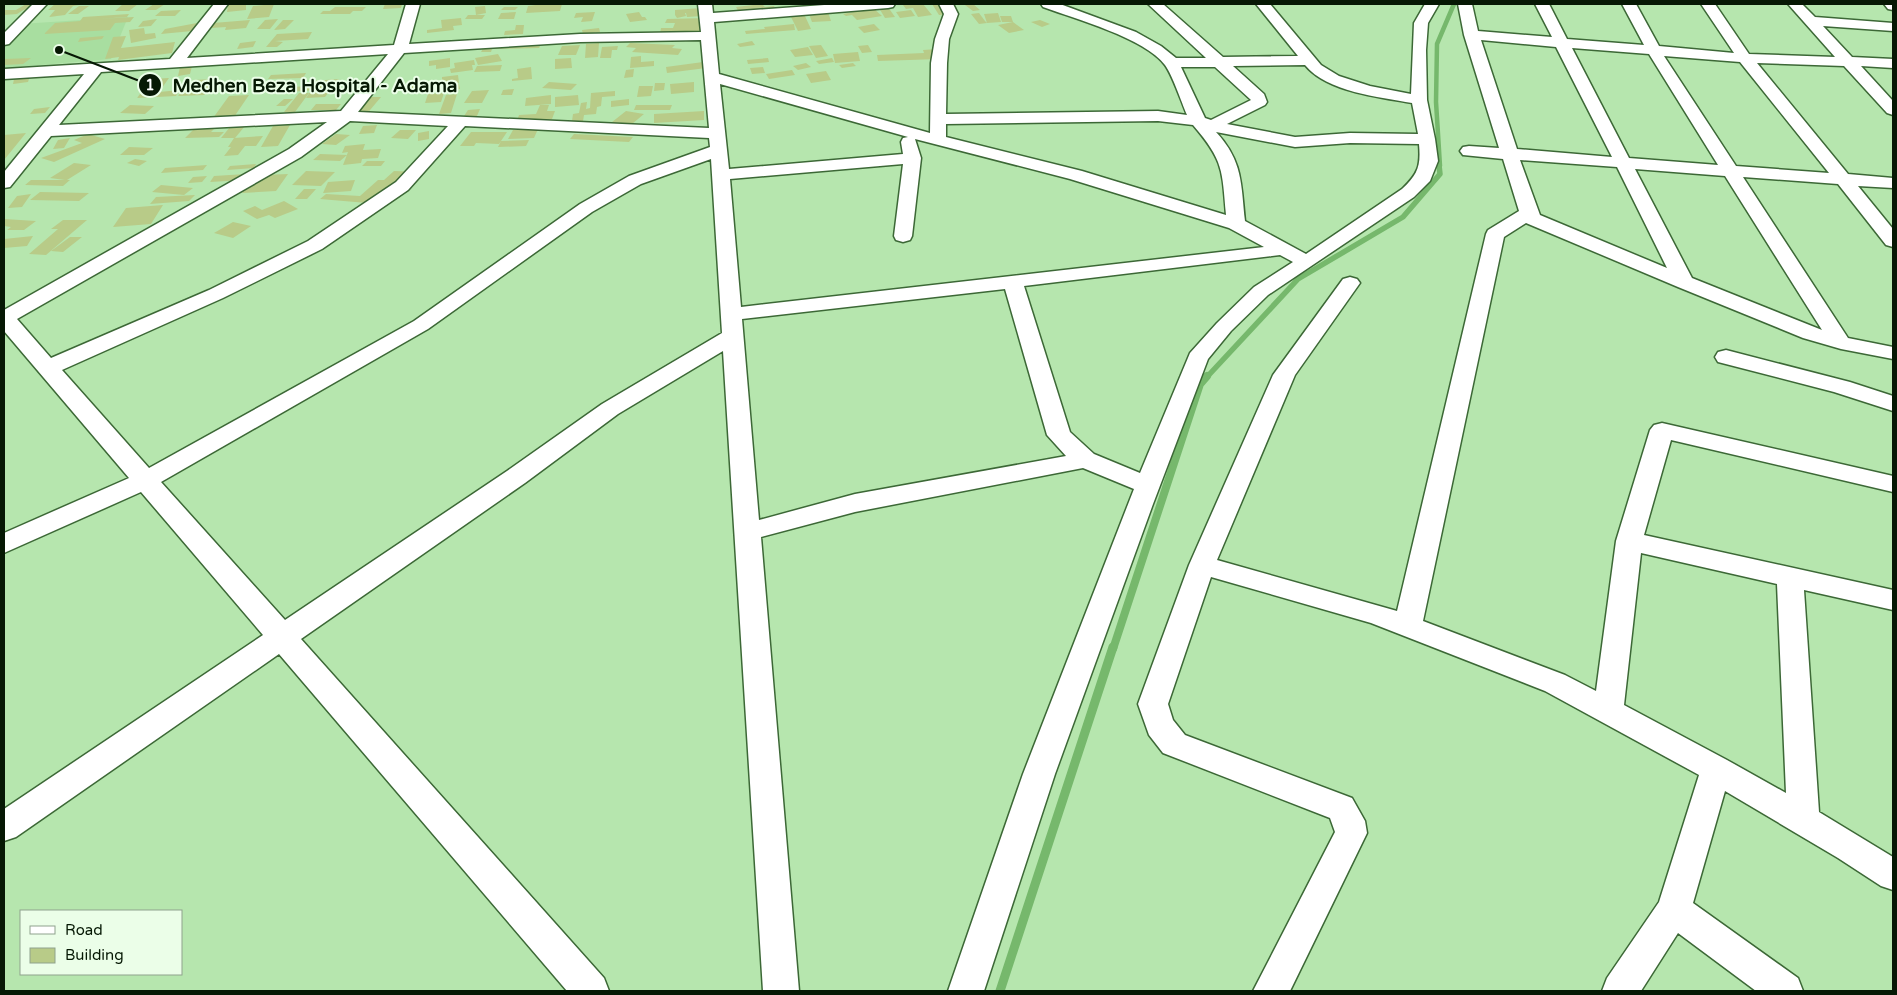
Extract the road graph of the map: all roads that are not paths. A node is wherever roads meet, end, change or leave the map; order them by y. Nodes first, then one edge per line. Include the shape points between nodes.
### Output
1 (40, 4) edge
2 (221, 4) edge
3 (413, 4) edge
4 (888, 4) edge
5 (946, 4) edge
6 (1048, 4) edge
7 (1155, 4) edge
8 (1263, 4) edge
9 (1432, 4) edge
10 (1465, 4) edge
11 (1542, 4) edge
12 (1629, 4) edge
13 (1708, 4) edge
14 (1795, 4) edge
15 (1171, 18) junction
16 (706, 19) edge
17 (1811, 21) junction
18 (1893, 27) edge
19 (1131, 35) junction
20 (1471, 35) junction
21 (4, 41) edge
22 (1562, 43) junction
23 (400, 49) junction
24 (1654, 50) junction
25 (1745, 58) junction
26 (1310, 60) junction
27 (1220, 61) junction
28 (1849, 62) junction
29 (175, 63) junction
30 (1172, 63) junction
31 (1893, 63) edge
32 (97, 68) junction
33 (4, 74) edge
34 (711, 76) junction
35 (1418, 100) junction
36 (1893, 110) edge
37 (346, 116) junction
38 (939, 119) junction
39 (461, 121) junction
40 (1206, 123) junction
41 (46, 131) junction
42 (907, 132) junction
43 (1427, 139) junction
44 (938, 140) junction
45 (718, 141) junction
46 (1469, 151) dead end
47 (1511, 154) junction
48 (912, 158) junction
49 (1624, 162) junction
50 (1733, 171) junction
51 (720, 175) junction
52 (1844, 180) junction
53 (4, 183) edge
54 (1893, 183) edge
55 (1528, 214) junction
56 (1236, 224) junction
57 (903, 236) dead end
58 (1893, 241) edge
59 (1283, 248) junction
60 (1308, 262) junction
61 (1013, 282) junction
62 (1350, 283) dead end
63 (1685, 283) junction
64 (4, 318) edge
65 (731, 325) junction
66 (1841, 343) junction
67 (1893, 352) edge
68 (1726, 357) dead end
69 (48, 368) junction
70 (1893, 404) edge
71 (1086, 460) junction
72 (146, 480) junction
73 (1893, 484) edge
74 (1147, 485) junction
75 (747, 532) junction
76 (1629, 541) junction
77 (4, 544) edge
78 (1202, 565) junction
79 (1790, 577) junction
80 (1893, 600) edge
81 (1408, 626) junction
82 (282, 636) junction
83 (1608, 711) junction
84 (1716, 769) junction
85 (1803, 819) junction
86 (4, 827) edge
87 (1893, 875) edge
88 (1674, 909) junction
89 (591, 991) edge
90 (781, 991) edge
91 (966, 991) edge
92 (1271, 991) edge
93 (1620, 991) edge
94 (1785, 991) edge

1 - 21 street
2 - 29 street
3 - 23 street
4 - 16 street
5 - 38 street via 951,14 942,38 939,63
6 - 19 street
7 - 15 street
8 - 26 street
9 - 35 street via 1421,23
10 - 20 street
11 - 22 street
12 - 24 street
13 - 25 street
14 - 17 street
15 - 19 street
15 - 27 street
16 - 23 street via 580,38
16 - 34 street
17 - 18 street
17 - 28 street
19 - 30 street via 1156,49
20 - 22 street
20 - 47 street
22 - 24 street
22 - 49 street
23 - 29 street
23 - 37 street
24 - 25 street
24 - 50 street
25 - 28 street
25 - 52 street
26 - 27 street
26 - 35 street via 1316,68 1334,79
27 - 30 street
27 - 40 street via 1258,97 1259,102
28 - 31 street
28 - 36 street
29 - 32 street
30 - 40 street
32 - 33 street
32 - 41 street
34 - 42 street
34 - 45 street
35 - 43 street
37 - 39 street
37 - 41 street
37 - 64 street via 255,177
38 - 40 street via 1158,116
38 - 44 street
39 - 45 street
39 - 69 street via 402,186 316,245 216,294
40 - 43 street via 1232,132 1295,142 1350,138
40 - 56 street via 1230,170
41 - 53 street
42 - 44 street
42 - 48 street
43 - 60 street via 1429,161 1421,181
44 - 56 street via 1076,175
45 - 51 street
45 - 72 street via 586,208 421,325
46 - 47 street
47 - 49 street
47 - 55 street
48 - 51 street
48 - 57 street
49 - 50 street
49 - 63 street
50 - 52 street
50 - 66 street
51 - 65 street
52 - 54 street
52 - 58 street
55 - 63 street via 1545,225
55 - 81 street via 1495,234
56 - 59 street
59 - 60 street
59 - 61 street
60 - 74 street via 1261,291 1198,358
61 - 65 street
61 - 71 street via 1059,435
62 - 78 street via 1284,375
63 - 66 street
64 - 69 street
65 - 75 street
65 - 82 street via 516,477
66 - 67 street
68 - 70 street via 1842,387
69 - 72 street
71 - 74 street
71 - 75 street via 855,503
72 - 77 street
72 - 82 street
73 - 76 street via 1662,430
74 - 91 street via 1039,774
75 - 90 street
76 - 79 street
76 - 83 street
78 - 81 street
78 - 92 street via 1153,704 1160,726 1174,744 1341,808 1349,821 1351,833
79 - 80 street
79 - 85 street
81 - 83 street via 1556,683
82 - 86 street
82 - 89 street
83 - 84 street
84 - 85 street
84 - 88 street
85 - 87 street
88 - 93 street
88 - 94 street

